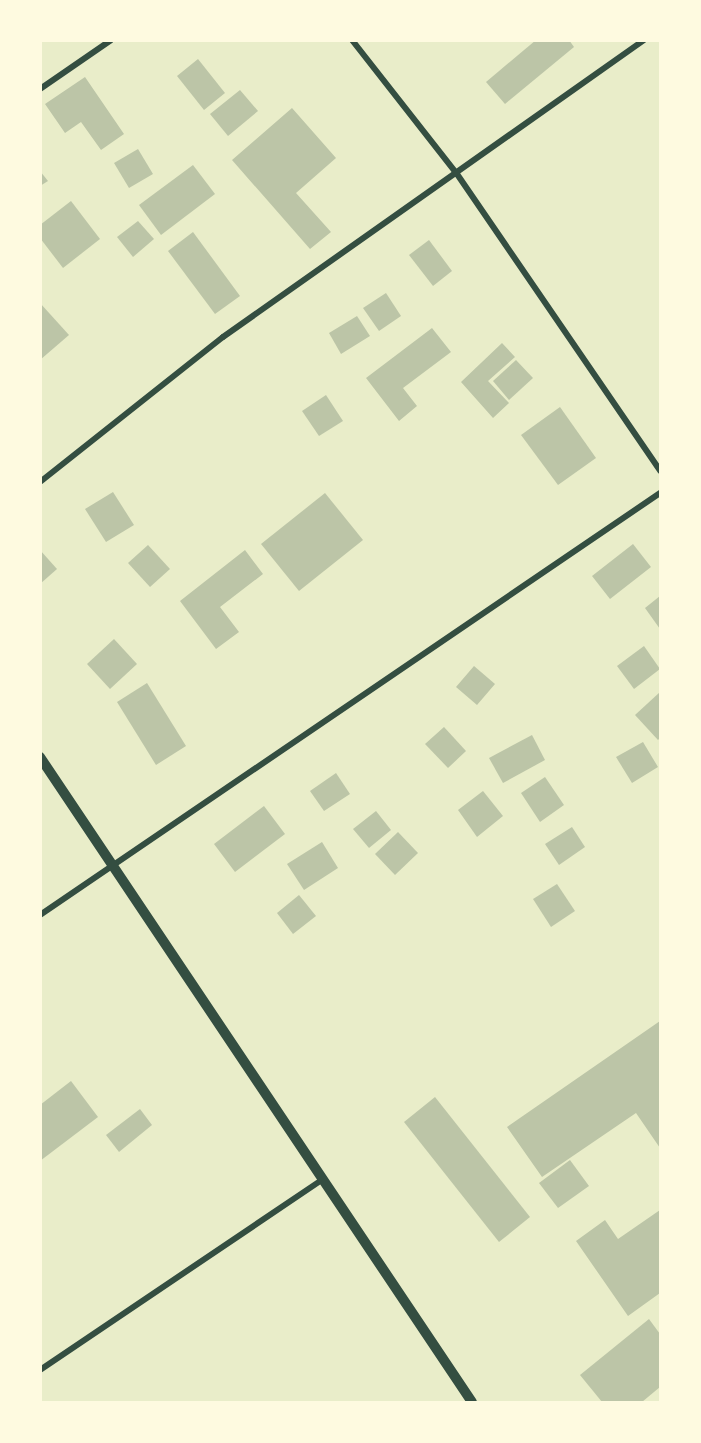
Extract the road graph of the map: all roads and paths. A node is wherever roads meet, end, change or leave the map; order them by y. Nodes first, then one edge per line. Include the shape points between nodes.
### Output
1 (111, 40) edge
2 (352, 40) edge
3 (644, 40) edge
4 (40, 89) edge
5 (457, 174) junction
6 (660, 471) edge
7 (40, 482) edge
8 (660, 493) edge
9 (40, 757) edge
10 (109, 866) junction
11 (40, 915) edge
12 (322, 1180) junction
13 (40, 1370) edge
14 (472, 1402) edge

1 - 4 street
2 - 5 street
3 - 5 street
5 - 6 street
5 - 7 street via 223,337
8 - 10 street
9 - 10 street
10 - 11 street
10 - 12 street
12 - 13 street
12 - 14 street

